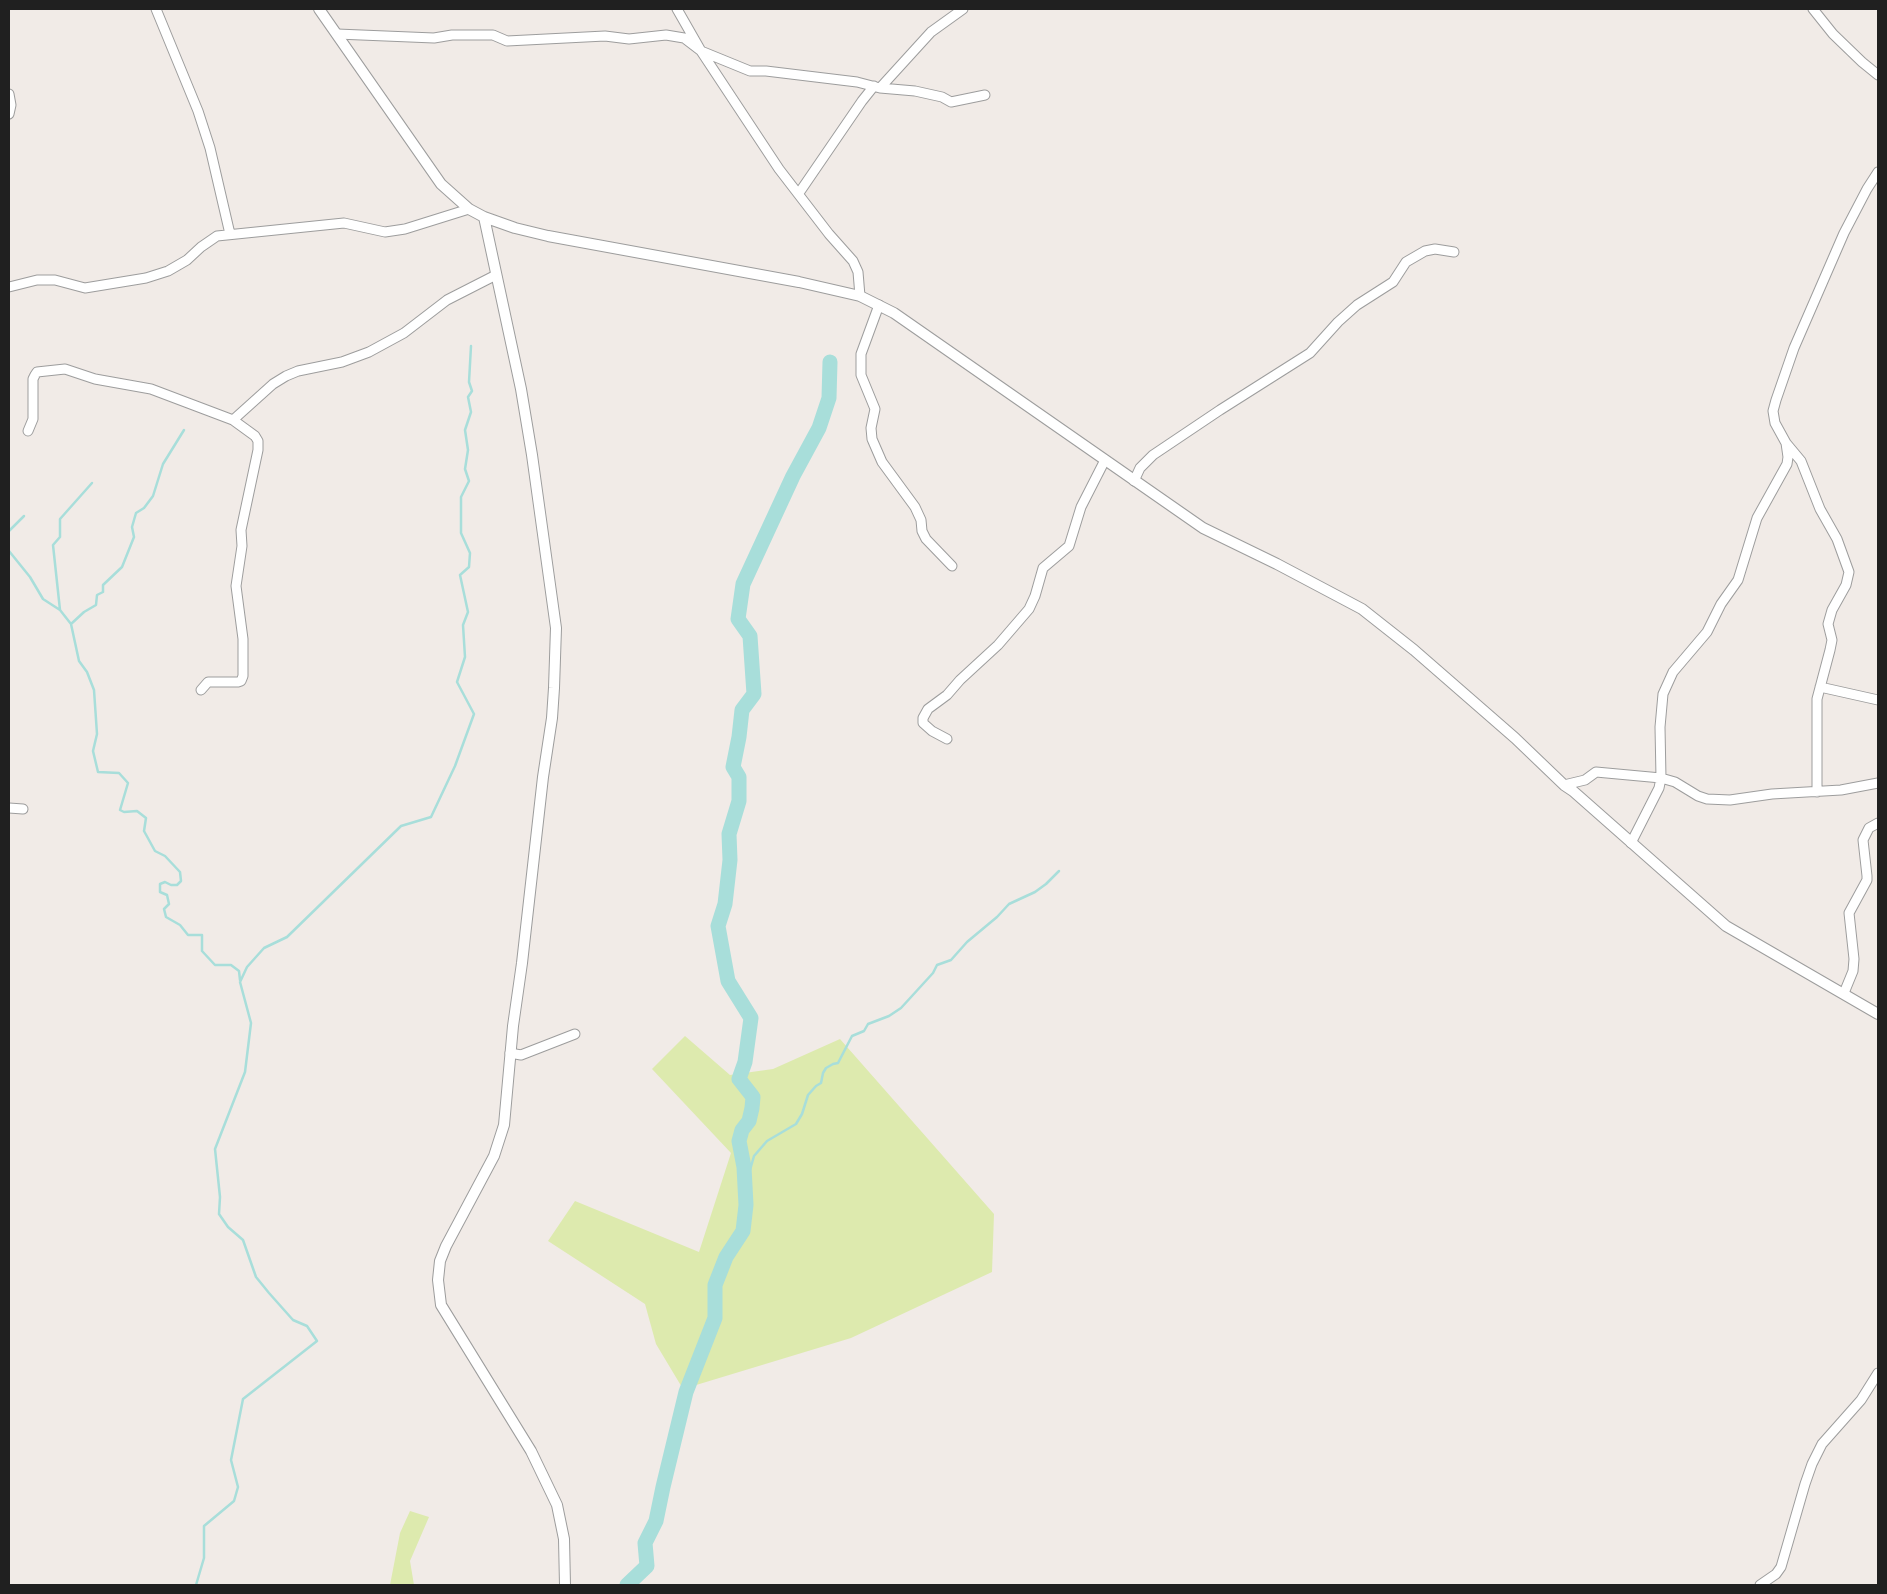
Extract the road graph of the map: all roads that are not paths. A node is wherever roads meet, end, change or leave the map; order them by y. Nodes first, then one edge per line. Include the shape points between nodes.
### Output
1 (156, 9) edge
2 (319, 9) edge
3 (677, 9) edge
4 (963, 9) edge
5 (1813, 9) edge
6 (337, 34) junction
7 (701, 51) junction
8 (1878, 75) edge
9 (877, 87) junction
10 (9, 94) edge
11 (986, 95) dead end
12 (9, 114) edge
13 (1878, 172) edge
14 (799, 194) junction
15 (469, 209) junction
16 (484, 217) junction
17 (230, 234) junction
18 (1454, 252) dead end
19 (496, 275) junction
20 (9, 287) edge
21 (860, 296) junction
22 (879, 306) junction
23 (233, 420) junction
24 (28, 431) dead end
25 (1786, 443) junction
26 (1105, 460) junction
27 (1134, 481) junction
28 (952, 566) dead end
29 (1820, 687) junction
30 (201, 690) dead end
31 (1878, 700) edge
32 (947, 739) dead end
33 (1661, 778) junction
34 (1878, 783) edge
35 (1564, 785) junction
36 (1816, 792) junction
37 (9, 808) edge
38 (23, 809) dead end
39 (1878, 822) edge
40 (1630, 843) junction
41 (1844, 994) junction
42 (1878, 1014) edge
43 (575, 1034) dead end
44 (510, 1053) junction
45 (1878, 1373) edge
46 (565, 1585) edge
47 (1760, 1585) edge

1 - 17 street via 198,111
2 - 6 street
3 - 7 street
4 - 9 street via 931,32
5 - 8 street via 1833,34
6 - 7 street via 434,38 493,35 507,41 605,36 629,39 666,35 684,38
6 - 15 street via 441,184
7 - 9 street via 750,71 766,70
7 - 14 street
9 - 11 street via 915,91 951,102
9 - 14 street via 862,101
10 - 12 street
13 - 25 street via 1844,233 1798,339 1776,400 1774,423
14 - 21 street via 853,261 860,281
15 - 16 street
15 - 17 street via 385,232 344,223
16 - 19 street
16 - 21 street via 548,236
17 - 20 street via 217,236 187,260 146,278 85,288 55,280 37,280
18 - 27 street via 1425,251 1406,262 1393,282 1357,305 1310,353 1153,455 1140,468
19 - 23 street via 447,300 404,333 369,352 286,376
19 - 44 street via 523,398 556,628 552,718
21 - 22 street
22 - 26 street
22 - 28 street via 861,354 861,375 875,409 872,438 882,462 915,506 926,538
23 - 24 street via 151,389 95,379 65,369 37,372 35,375 33,420
23 - 30 street via 255,436 259,445 241,530 236,586 243,639 242,676 238,682 208,682
25 - 29 street via 1801,461 1850,572 1828,624 1832,640
25 - 33 street via 1787,464 1758,518 1738,580 1707,632 1673,672 1662,694
26 - 27 street
26 - 32 street via 1081,507 1069,546 1043,568 1029,608 998,646 925,713 923,723
27 - 35 street via 1203,528 1362,609 1515,738
29 - 31 street
29 - 36 street via 1817,699
33 - 35 street via 1596,772 1585,780
33 - 36 street via 1707,799
33 - 40 street via 1656,797
34 - 36 street
35 - 40 street
37 - 38 street
39 - 41 street via 1869,828 1863,840 1867,876 1849,913 1854,959
40 - 41 street via 1726,926
41 - 42 street
43 - 44 street via 520,1055
44 - 46 street via 504,1124 494,1156 446,1246 438,1280 441,1305 531,1451 557,1505 564,1538
45 - 47 street via 1861,1400 1822,1444 1805,1484 1781,1567

